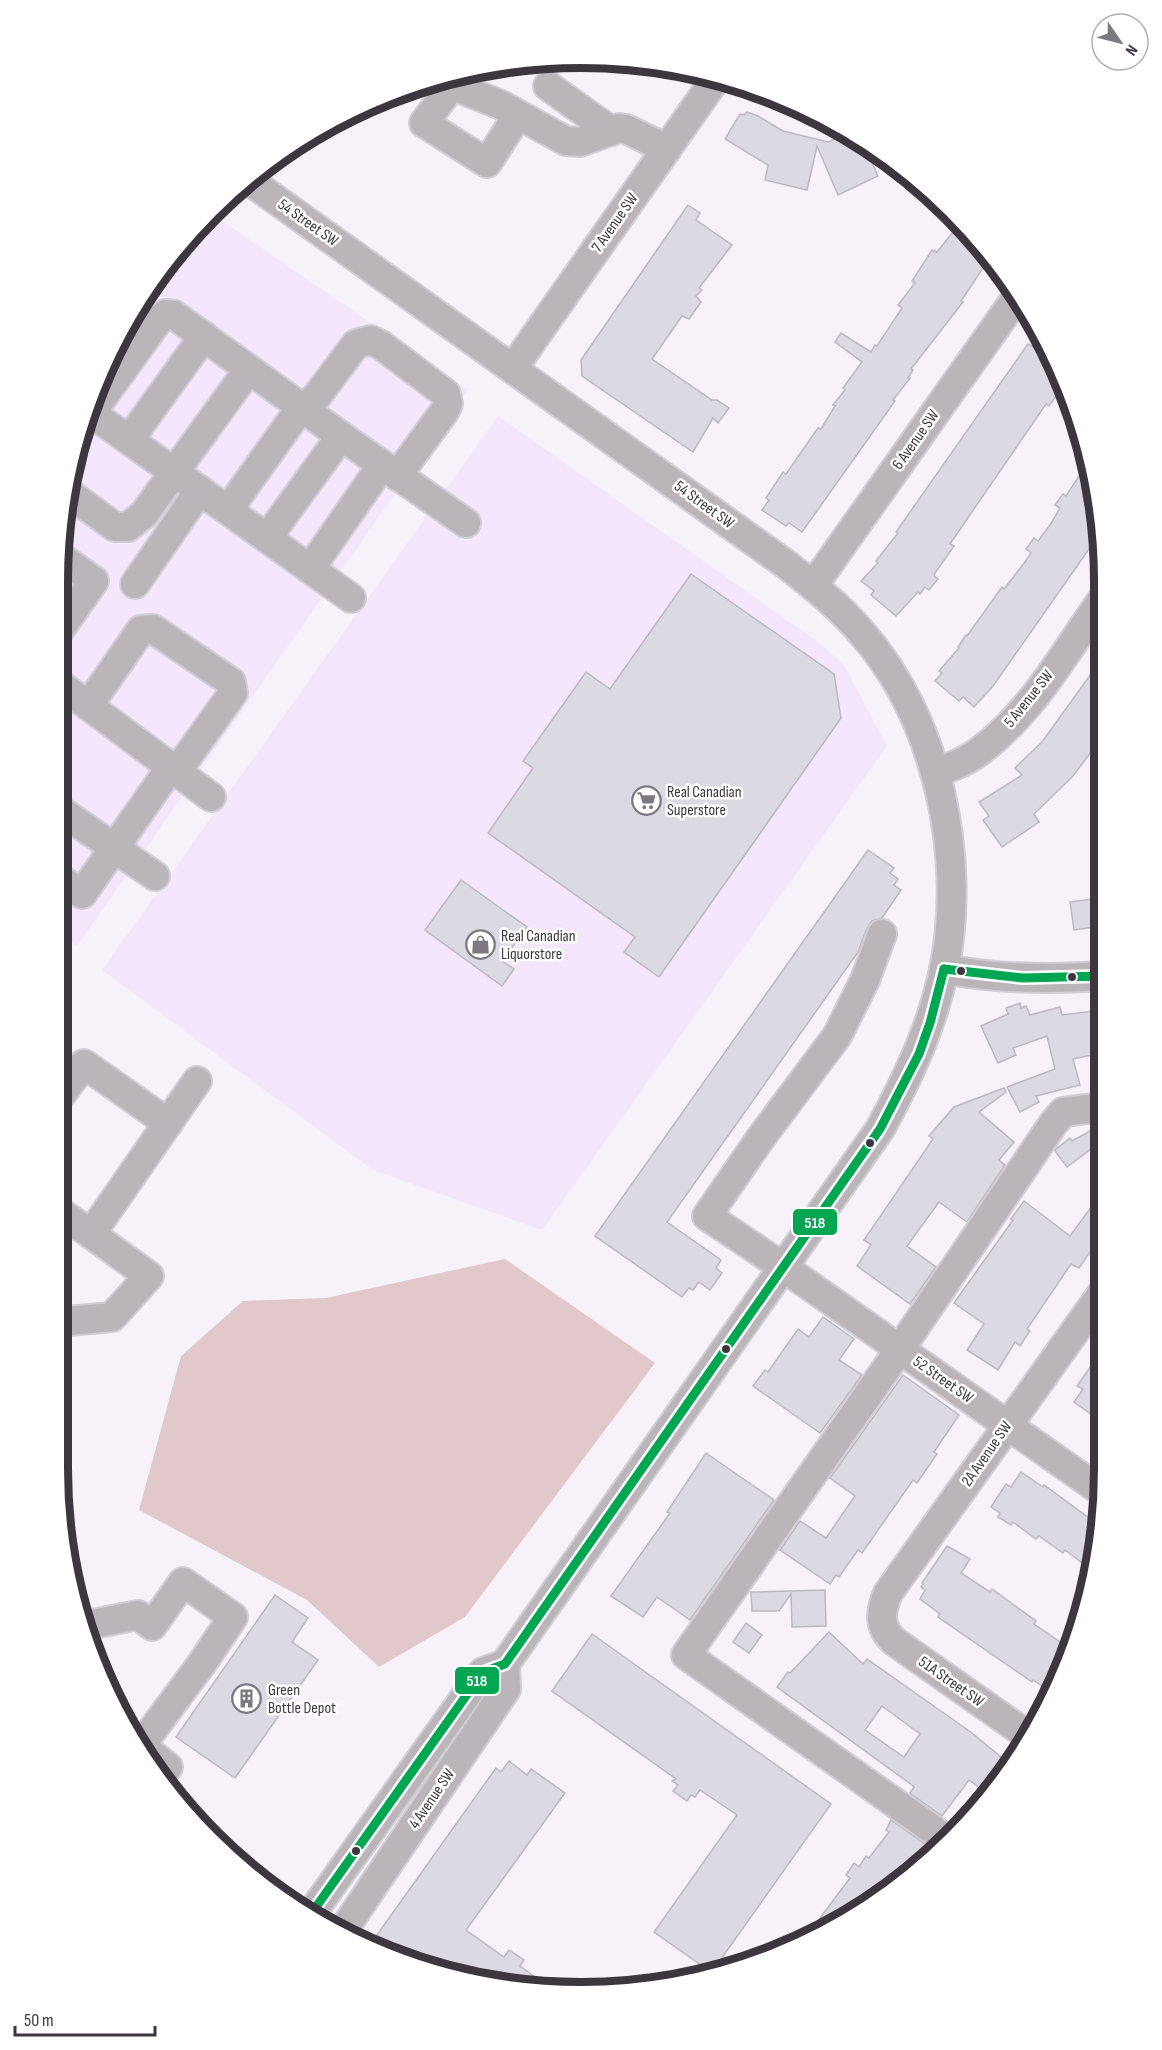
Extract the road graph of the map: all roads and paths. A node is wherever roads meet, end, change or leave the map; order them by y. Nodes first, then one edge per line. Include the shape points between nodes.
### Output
1 (712, 84) edge
2 (548, 86) dead end
3 (518, 115) dead end
4 (611, 131) junction
5 (667, 149) junction
6 (255, 185) edge
7 (1013, 303) edge
8 (204, 336) junction
9 (513, 368) junction
10 (249, 369) junction
11 (101, 400) edge
12 (304, 409) junction
13 (93, 421) edge
14 (341, 436) junction
15 (129, 440) junction
16 (174, 471) junction
17 (389, 471) junction
18 (200, 490) junction
19 (75, 497) edge
20 (228, 510) junction
21 (466, 523) dead end
22 (267, 538) junction
23 (69, 563) edge
24 (310, 569) junction
25 (135, 584) dead end
26 (813, 586) junction
27 (351, 598) dead end
28 (1094, 611) edge
29 (68, 618) edge
30 (68, 691) edge
31 (88, 706) junction
32 (174, 769) junction
33 (935, 773) junction
34 (211, 797) dead end
35 (68, 816) edge
36 (114, 848) junction
37 (155, 876) dead end
38 (68, 884) edge
39 (882, 934) dead end
40 (944, 969) junction
41 (1094, 976) edge
42 (198, 1081) dead end
43 (68, 1085) edge
44 (1094, 1108) edge
45 (168, 1123) junction
46 (68, 1218) edge
47 (91, 1234) junction
48 (783, 1267) junction
49 (1094, 1304) edge
50 (68, 1321) edge
51 (900, 1350) junction
52 (1007, 1425) junction
53 (1094, 1486) edge
54 (881, 1621) joint
55 (92, 1624) edge
56 (505, 1664) junction
57 (1022, 1732) edge
58 (145, 1740) edge
59 (157, 1759) edge
60 (168, 1767) dead end
61 (941, 1835) edge
62 (314, 1908) edge
63 (346, 1926) edge

1 - 5 street, 7 Avenue SW
2 - 4 street
3 - 4 street via 566,141 580,142
4 - 5 street via 626,129
5 - 9 street, 7 Avenue SW
6 - 9 street, 54 Street SW
7 - 26 street, 6 Avenue SW
8 - 10 street
8 - 11 street via 174,315 166,314
8 - 15 street
9 - 26 street, 54 Street SW
10 - 12 street
10 - 16 street
12 - 14 street
12 - 17 street via 356,344 370,340 381,345 446,394 448,404
12 - 20 street
13 - 15 street
14 - 17 street
14 - 22 street
15 - 16 street
16 - 18 street
16 - 19 street via 144,514 128,527 115,527
17 - 21 street
17 - 24 street
18 - 20 street
18 - 25 street
20 - 22 street
22 - 24 street
23 - 29 street via 94,581
24 - 27 street
26 - 33 street, 54 Street SW via 862,633 890,670 914,717
28 - 33 street, 5 Avenue SW via 1018,716 980,751
30 - 31 street
31 - 32 street
31 - 32 street via 141,630 153,629 231,682 233,693
32 - 34 street
32 - 36 street
33 - 40 street, 54 Street SW via 950,867 949,939
35 - 36 street
36 - 37 street
36 - 38 street via 82,894
39 - 48 street, 52 Street SW via 865,980 837,1036 707,1216
40 - 41 street via 996,977
40 - 48 street, 4 Avenue SW via 928,1028 902,1091 880,1129
42 - 45 street
43 - 45 street via 84,1064
44 - 51 street via 1063,1112
45 - 47 street
46 - 47 street
47 - 50 street via 149,1276 112,1317
48 - 51 street, 52 Street SW
48 - 56 street, 4 Avenue SW
49 - 52 street, 2A Avenue SW
51 - 52 street, 52 Street SW
51 - 61 street via 686,1655
52 - 53 street, 52 Street SW
52 - 54 street, 2A Avenue SW via 888,1593
54 - 57 street, 51A Street SW via 888,1637
55 - 58 street via 138,1615 152,1626 183,1582 233,1617
56 - 62 street, 4 Avenue SW via 483,1672
56 - 63 street, 4 Avenue SW via 506,1689
59 - 60 street

